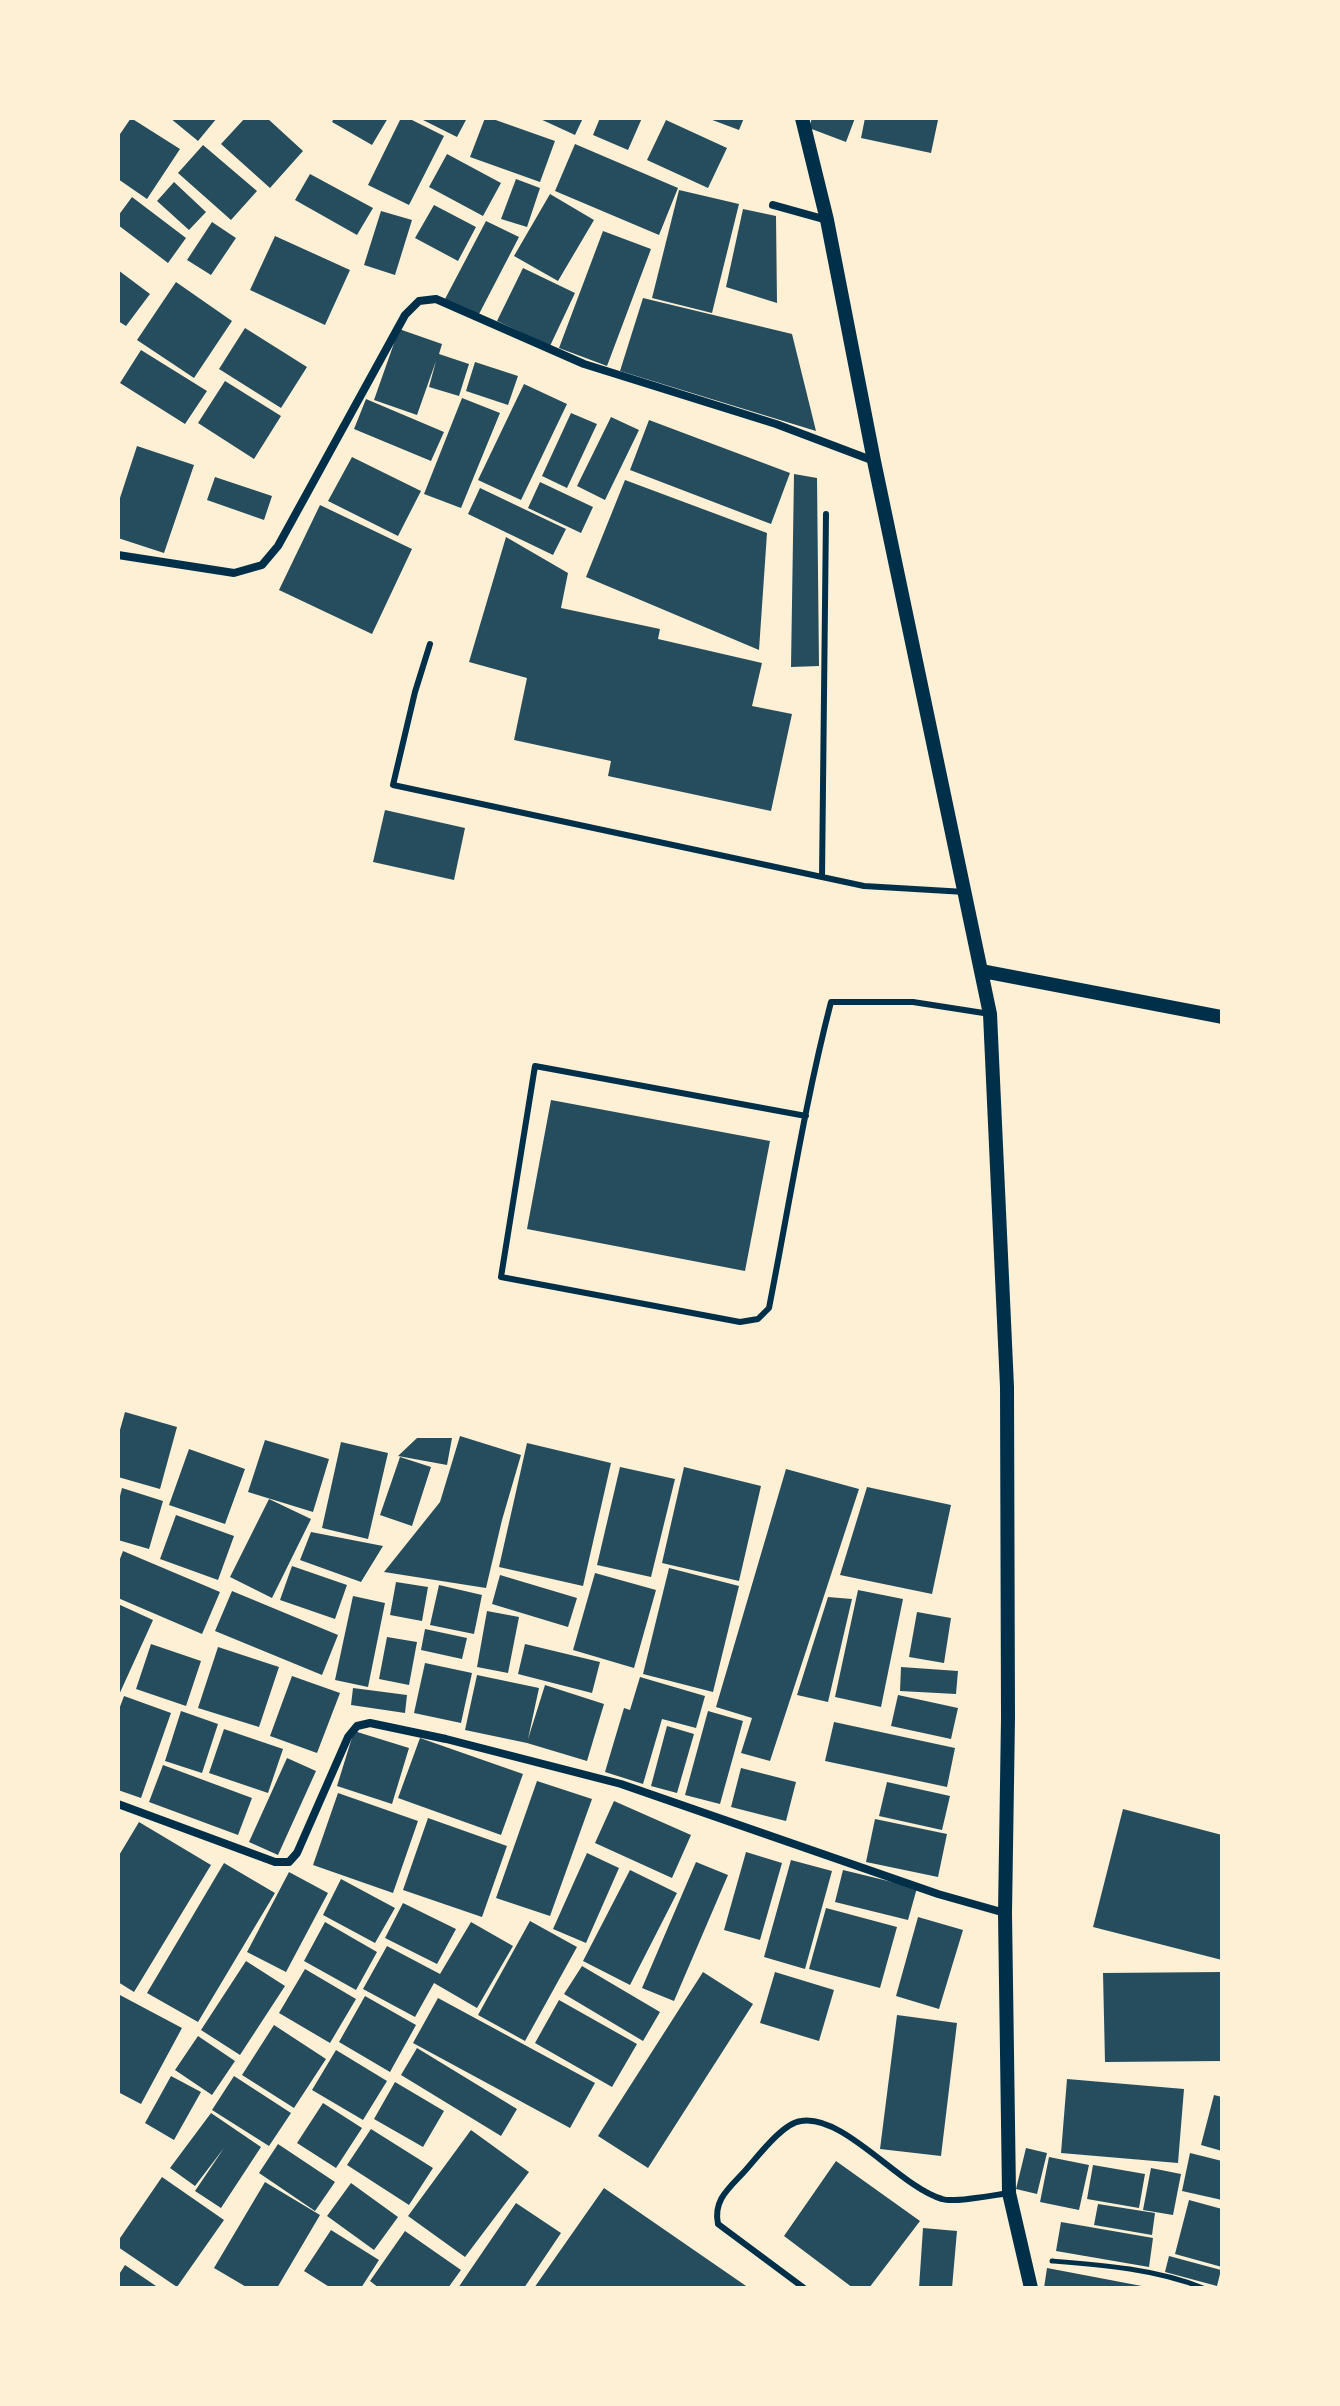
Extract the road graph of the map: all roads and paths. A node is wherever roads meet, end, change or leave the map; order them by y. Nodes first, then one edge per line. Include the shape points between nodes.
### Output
1 (802, 118) edge
2 (773, 205) dead end
3 (827, 220) junction
4 (874, 461) junction
5 (826, 514) dead end
6 (118, 555) edge
7 (430, 644) dead end
8 (822, 877) junction
9 (966, 893) junction
10 (982, 971) junction
11 (990, 1014) junction
12 (1222, 1017) edge
13 (806, 1116) junction
14 (118, 1804) edge
15 (1005, 1913) junction
16 (1009, 2193) junction
17 (1023, 2259) junction
18 (804, 2288) edge
19 (1031, 2288) edge
20 (1203, 2288) edge

1 - 3 street
2 - 3 street
3 - 4 street
4 - 6 street via 776,424 584,364 436,299 419,301 405,315 278,546 262,565 234,573
4 - 9 street
5 - 8 lane
7 - 8 lane via 393,785
8 - 9 lane via 864,886
9 - 10 street
10 - 11 street
10 - 12 street
11 - 13 lane via 913,1002 831,1002
11 - 15 street via 1007,1387
13 - 13 lane via 769,1308 758,1319 740,1322 501,1277 535,1066
14 - 15 street via 275,1862 289,1862 348,1737 357,1726 370,1723 621,1784
15 - 16 street
16 - 17 street
16 - 18 lane via 945,2201 918,2188 841,2131 800,2120 783,2130 719,2199 716,2215 718,2224
17 - 19 street
17 - 20 path via 1107,2266

